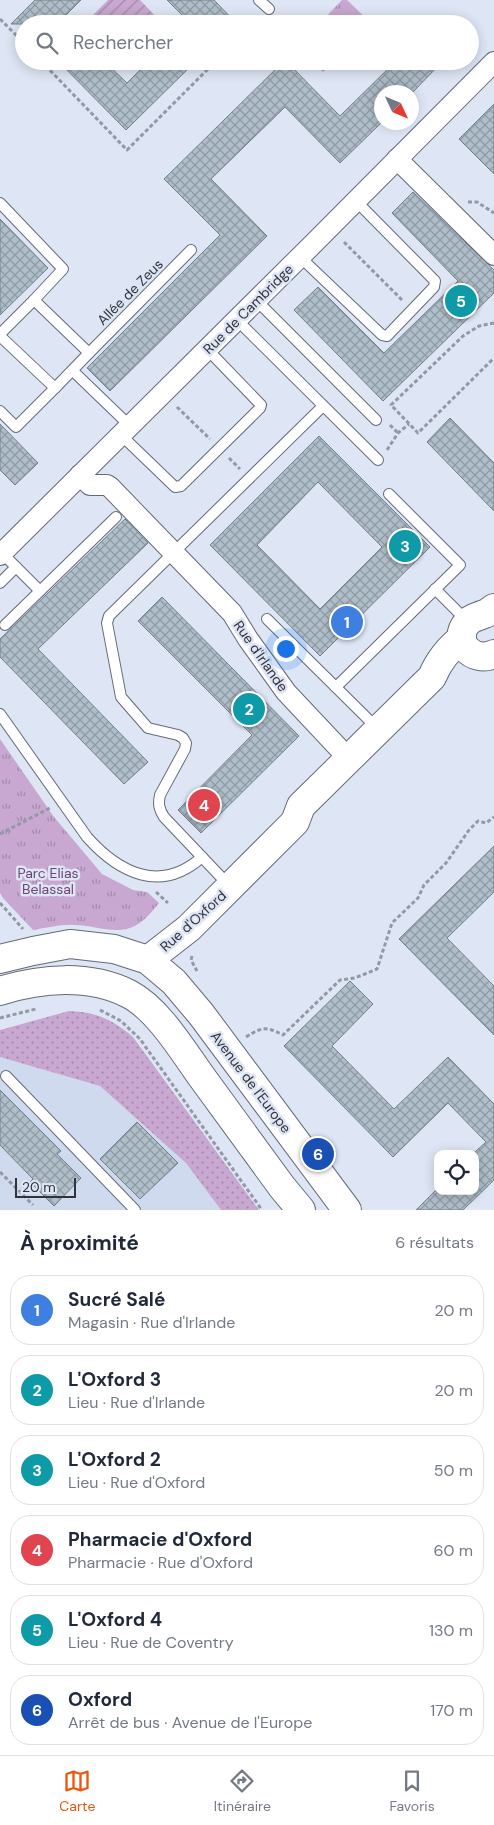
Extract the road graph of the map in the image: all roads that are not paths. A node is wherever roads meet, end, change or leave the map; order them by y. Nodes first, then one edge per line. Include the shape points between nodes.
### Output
1 (259, 0) edge
2 (268, 9) dead end
3 (494, 62) edge
4 (397, 159) junction
5 (356, 201) junction
6 (0, 203) edge
7 (191, 250) dead end
8 (494, 255) edge
9 (300, 257) junction
10 (34, 300) junction
11 (256, 300) junction
12 (236, 320) junction
13 (0, 335) edge
14 (207, 350) junction
15 (89, 353) junction
16 (73, 370) junction
17 (55, 388) junction
18 (323, 406) junction
19 (0, 411) edge
20 (376, 420) dead end
21 (125, 430) junction
22 (378, 460) road end
23 (80, 474) junction
24 (390, 494) dead end
25 (116, 517) dead end
26 (174, 553) junction
27 (6, 558) edge
28 (0, 583) edge
29 (435, 589) junction
30 (40, 591) junction
31 (267, 619) dead end
32 (5, 625) dead end
33 (482, 630) edge
34 (336, 687) junction
35 (0, 714) edge
36 (379, 729) junction
37 (349, 758) junction
38 (301, 806) junction
39 (211, 866) junction
40 (0, 959) edge
41 (139, 978) junction
42 (10, 988) edge
43 (6, 1076) dead end
44 (135, 1210) edge
45 (301, 1210) edge
46 (347, 1210) edge

1 - 2 lane
3 - 4 street, Rue de Cambridge
4 - 5 street, Rue de Cambridge
4 - 8 street
5 - 9 street, Rue de Cambridge
5 - 9 lane via 435,281 434,287 387,336 382,335
6 - 10 lane via 63,269
7 - 15 lane, Allée de Zeus
9 - 11 street, Rue de Cambridge
10 - 13 lane
10 - 15 lane
11 - 12 street, Rue de Cambridge
11 - 20 lane
12 - 14 street, Rue de Cambridge
12 - 18 lane
13 - 17 lane
14 - 21 street, Rue de Cambridge
14 - 21 lane via 260,408 181,486 175,487
15 - 16 lane, Allée de Zeus
16 - 17 lane, Allée de Zeus
16 - 21 lane
17 - 19 lane, Allée de Zeus via 16,427
18 - 22 lane
18 - 26 lane
21 - 23 street, Rue de Cambridge
23 - 26 street, Rue d'Irlande via 90,485 110,487
23 - 27 street, Rue de Cambridge
24 - 29 lane via 460,565
25 - 30 lane
26 - 37 street, Rue d'Irlande via 232,613 286,692
26 - 39 lane via 109,616 107,623 121,697 148,728 178,735 186,743 158,802 164,817
27 - 28 lane
27 - 30 lane
29 - 33 lane
29 - 34 lane
30 - 32 lane
31 - 34 lane
33 - 36 main road, Rue d'Oxford via 446,676 432,677
34 - 36 lane
35 - 39 lane via 87,837 112,860 135,872 159,876 180,873 190,867
36 - 37 main road, Rue d'Oxford
37 - 38 main road, Rue d'Oxford
38 - 39 main road, Rue d'Oxford via 285,811
38 - 41 main road, Rue d'Oxford via 295,822
39 - 41 main road, Rue d'Oxford
40 - 41 main road via 70,944 114,949
41 - 42 main road via 110,986 83,980
41 - 45 main road via 161,1021
41 - 46 main road, Avenue de l'Europe via 174,982
43 - 44 lane

